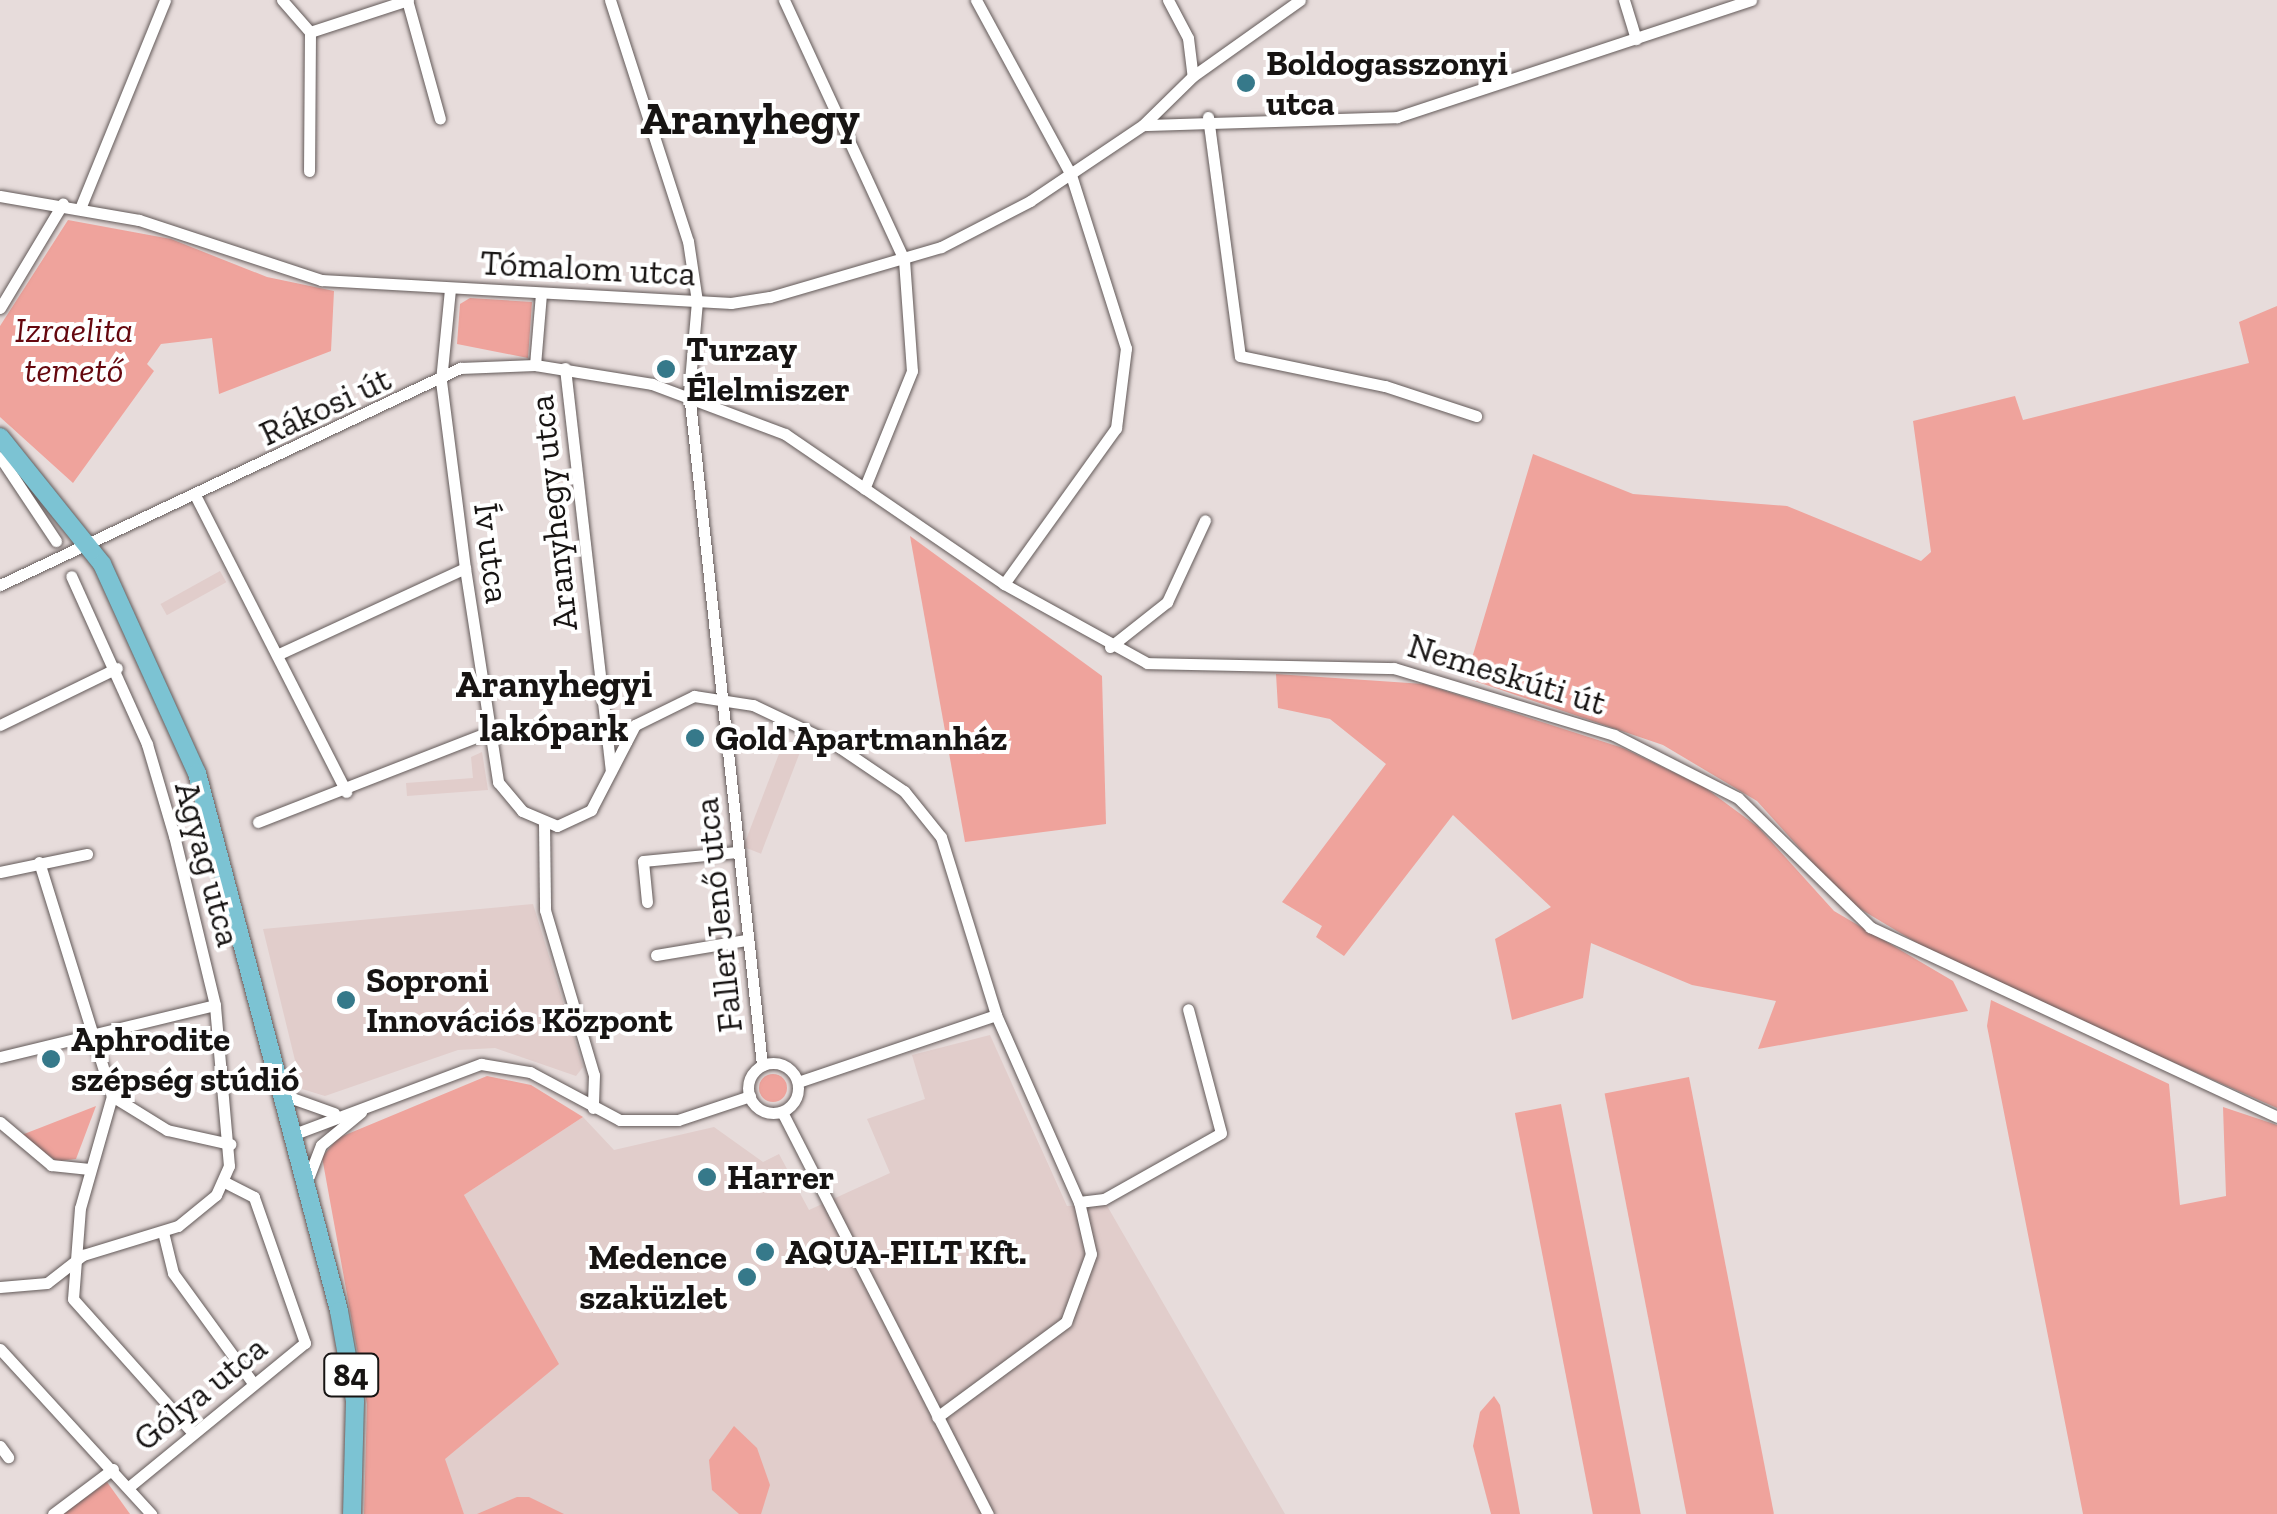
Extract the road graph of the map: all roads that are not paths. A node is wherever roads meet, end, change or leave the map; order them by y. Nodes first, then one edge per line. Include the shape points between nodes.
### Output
1 (165, 0) edge
2 (282, 0) edge
3 (407, 0) edge
4 (610, 0) edge
5 (784, 0) edge
6 (976, 0) edge
7 (1168, 0) edge
8 (1300, 0) edge
9 (1624, 0) edge
10 (1751, 0) edge
11 (310, 32) junction
12 (1636, 39) junction
13 (1193, 76) junction
14 (1208, 116) junction
15 (440, 119) dead end
16 (1143, 125) junction
17 (309, 171) dead end
18 (1071, 175) junction
19 (0, 196) edge
20 (63, 203) junction
21 (81, 206) junction
22 (904, 260) junction
23 (450, 289) junction
24 (541, 294) junction
25 (697, 301) junction
26 (0, 308) edge
27 (535, 365) junction
28 (565, 368) junction
29 (442, 382) junction
30 (689, 393) junction
31 (1476, 416) dead end
32 (0, 437) edge
33 (0, 458) edge
34 (864, 489) junction
35 (196, 497) junction
36 (1205, 520) dead end
37 (56, 541) dead end
38 (89, 545) junction
39 (465, 568) junction
40 (72, 576) dead end
41 (1004, 584) junction
42 (0, 585) edge
43 (1110, 647) junction
44 (279, 654) junction
45 (118, 668) junction
46 (722, 698) junction
47 (0, 725) edge
48 (489, 732) junction
49 (611, 770) junction
50 (346, 792) junction
51 (258, 822) dead end
52 (544, 824) junction
53 (737, 852) junction
54 (87, 854) dead end
55 (38, 862) junction
56 (0, 872) edge
57 (647, 902) dead end
58 (746, 940) junction
59 (656, 955) dead end
60 (215, 1004) junction
61 (1188, 1009) dead end
62 (996, 1015) junction
63 (86, 1033) junction
64 (0, 1057) edge
65 (762, 1066) junction
66 (798, 1082) junction
67 (112, 1096) junction
68 (750, 1096) junction
69 (289, 1097) junction
70 (372, 1103) junction
71 (593, 1108) junction
72 (782, 1112) junction
73 (2277, 1118) edge
74 (0, 1122) edge
75 (297, 1133) junction
76 (332, 1133) junction
77 (230, 1144) junction
78 (88, 1169) junction
79 (309, 1176) junction
80 (225, 1182) junction
81 (1078, 1202) junction
82 (163, 1232) junction
83 (70, 1262) junction
84 (0, 1287) edge
85 (0, 1349) edge
86 (253, 1383) junction
87 (937, 1416) junction
88 (193, 1433) junction
89 (113, 1469) junction
90 (130, 1486) junction
91 (53, 1514) edge
92 (150, 1514) edge
93 (352, 1514) edge
94 (988, 1514) edge

1 - 21 street
2 - 11 street
3 - 11 street
3 - 15 street
4 - 25 street, Faller Jenő utca via 669,161
5 - 22 street
6 - 18 street
7 - 13 street via 1188,38
8 - 13 street, Tómalom utca
9 - 12 street
10 - 12 street, Tómalom utca
11 - 17 street
12 - 14 street, Tómalom utca via 1397,117
13 - 16 street, Tómalom utca
14 - 16 street, Tómalom utca
14 - 31 street via 1240,356 1386,386
16 - 18 street, Tómalom utca
18 - 22 street, Tómalom utca
18 - 41 street via 1124,338 1122,403 1116,428
19 - 20 street, Tómalom utca
20 - 21 street, Tómalom utca
20 - 26 street
21 - 23 street, Tómalom utca via 296,276
22 - 25 street, Tómalom utca via 814,289
22 - 34 street via 912,371
23 - 24 street, Tómalom utca
23 - 29 street, Ív utca
24 - 25 street, Tómalom utca
24 - 27 street
25 - 30 street, Faller Jenő utca
27 - 28 street, Rákosi út
27 - 29 street, Rákosi út via 482,364
28 - 30 street, Rákosi út
28 - 49 street, Aranyhegy utca
29 - 35 street, Rákosi út
29 - 39 street, Ív utca
30 - 34 street, Nemeskúti út via 784,434
30 - 46 street, Faller Jenő utca
32 - 38 main road, 84
33 - 37 street
34 - 41 street, Nemeskúti út
35 - 38 street, Rákosi út
35 - 44 street
36 - 43 street via 1167,602
38 - 42 street, Rákosi út
38 - 69 main road, 84 via 182,730
39 - 44 street
39 - 48 street, Ív utca
40 - 45 street, Agyag utca
41 - 43 street, Nemeskúti út
43 - 73 street, Nemeskúti út via 1180,670 1287,660 1394,668 1614,735 1738,798 1870,926
44 - 50 street
45 - 47 street
45 - 60 street, Agyag utca via 148,744
46 - 49 street via 694,696 648,713
46 - 53 street, Faller Jenő utca
46 - 62 street via 833,744 925,811
48 - 50 street
48 - 52 street, Ív utca via 498,782
49 - 52 street via 591,810
50 - 51 street
52 - 71 street via 545,910 594,1075
53 - 57 street via 642,861
53 - 58 street, Faller Jenő utca
54 - 55 street
55 - 56 street
55 - 63 street
58 - 59 street
58 - 65 street, Faller Jenő utca
60 - 63 street
60 - 77 street, Agyag utca
61 - 81 street via 1221,1133 1104,1199
62 - 66 street
62 - 81 street
63 - 64 street
63 - 67 street
65 - 66 street via 784,1065
65 - 68 street
66 - 72 street
67 - 77 street via 167,1130
67 - 78 street
68 - 71 street via 651,1123
68 - 72 street via 766,1112
69 - 70 street via 322,1114
69 - 75 main road, 84
70 - 71 street via 450,1070 506,1064
70 - 75 street
70 - 76 street
72 - 87 street
74 - 78 street via 33,1155
75 - 76 street
75 - 79 main road, 84
76 - 79 street
77 - 80 street, Agyag utca
78 - 83 street
79 - 93 main road, 84 via 355,1401
80 - 82 street
80 - 86 street, Gólya utca via 254,1198 305,1343
81 - 87 street via 1092,1254 1074,1311
82 - 83 street
82 - 86 street via 178,1283
83 - 84 street via 47,1283
83 - 88 street via 82,1316
85 - 89 street
86 - 88 street, Gólya utca
87 - 94 street
88 - 90 street, Gólya utca
89 - 90 street
89 - 91 street
90 - 92 street

